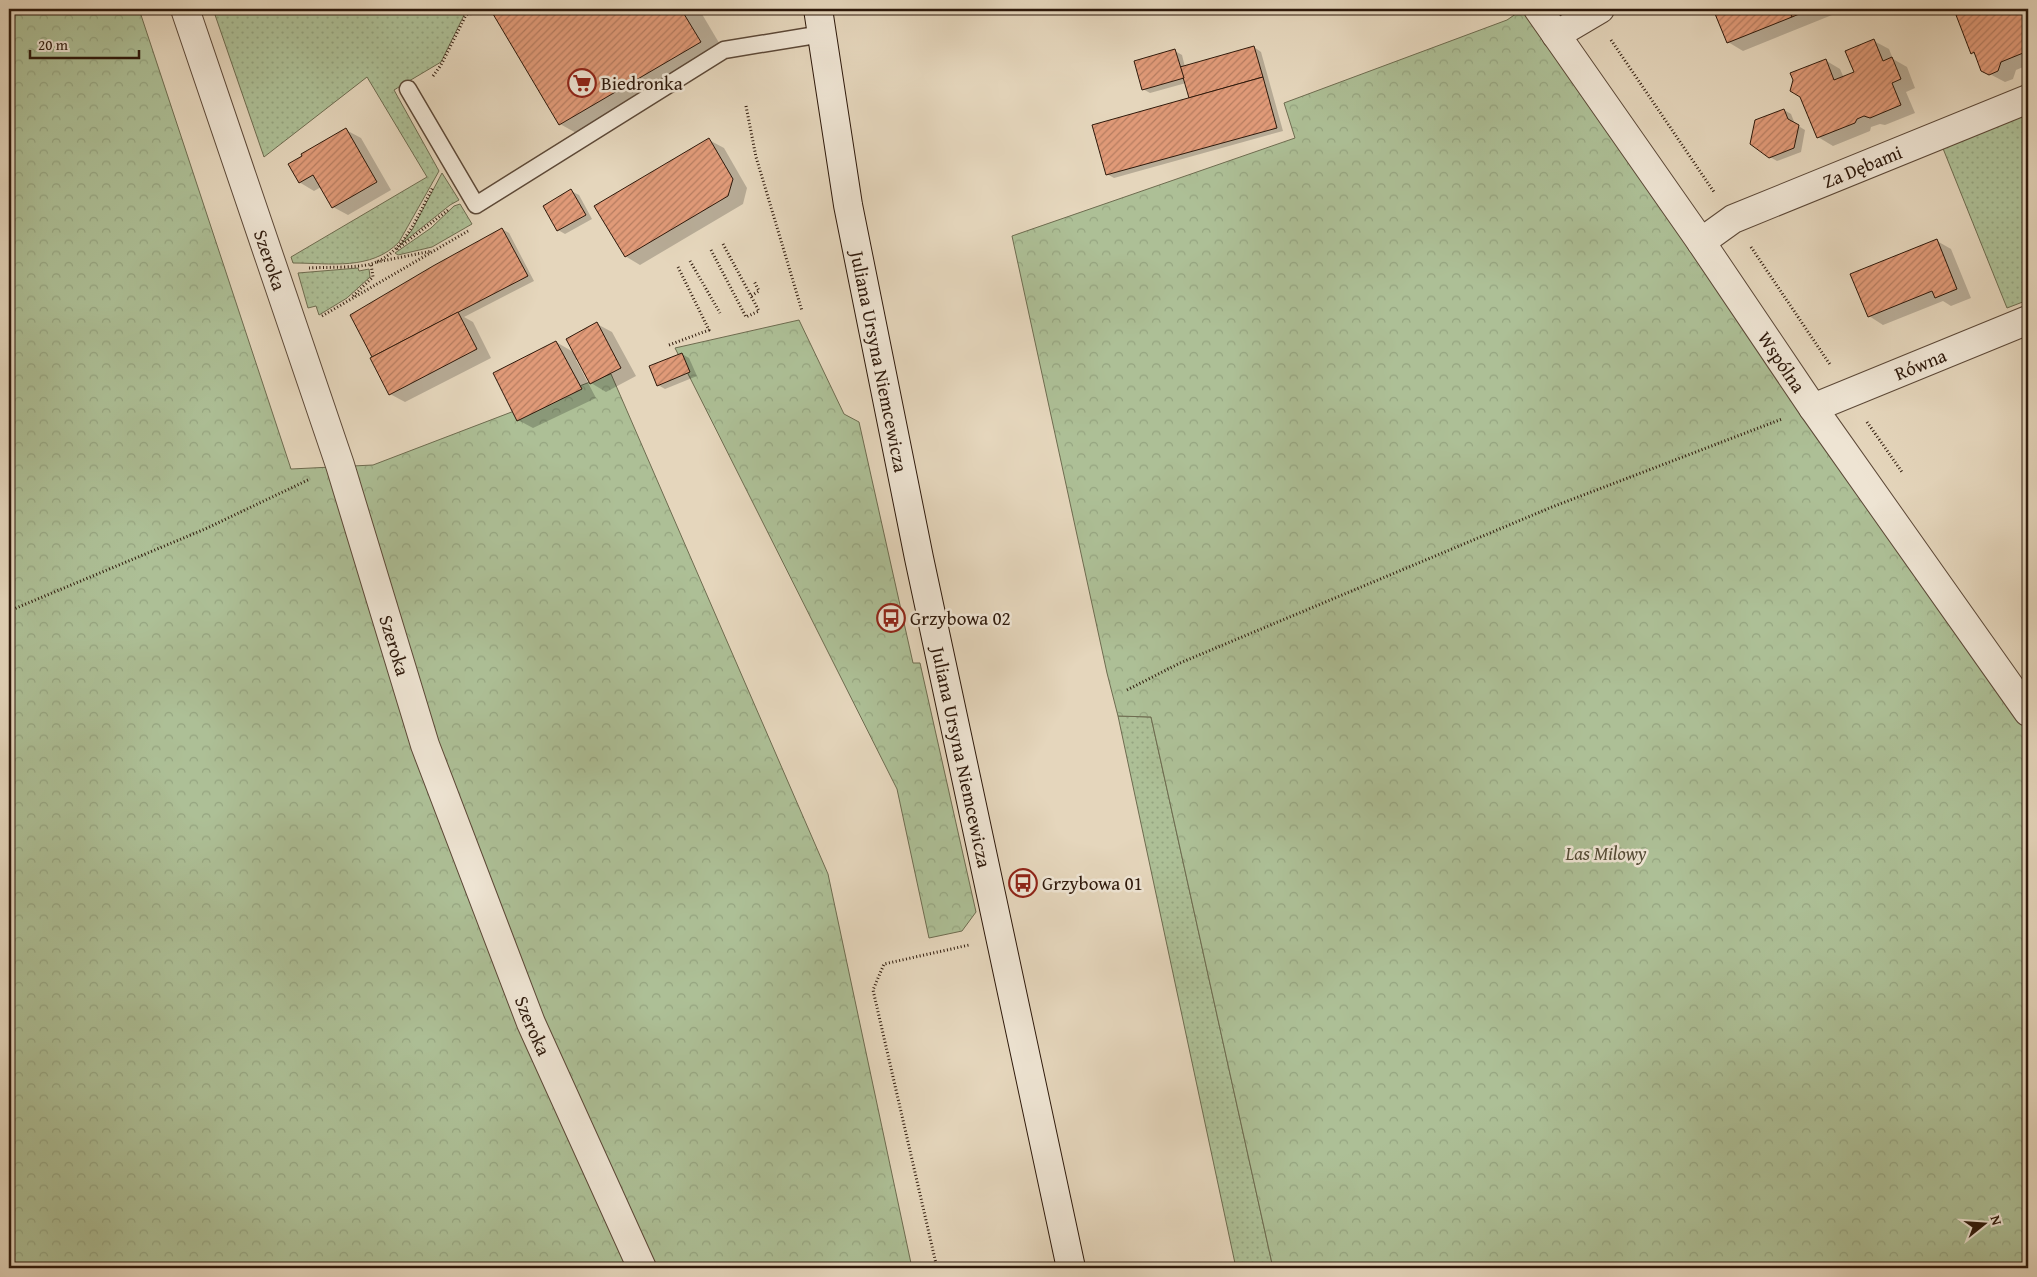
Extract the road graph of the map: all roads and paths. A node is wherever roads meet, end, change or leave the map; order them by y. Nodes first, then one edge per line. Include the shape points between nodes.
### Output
1 (185, 9) edge
2 (469, 9) edge
3 (1538, 9) edge
4 (1600, 9) edge
5 (478, 13) dead end
6 (466, 14) junction
7 (820, 21) edge
8 (1556, 35) junction
9 (412, 94) joint
10 (2028, 98) edge
11 (746, 106) dead end
12 (449, 158) junction
13 (474, 202) junction
14 (1701, 242) junction
15 (723, 244) dead end
16 (435, 250) junction
17 (711, 250) dead end
18 (395, 251) junction
19 (690, 261) dead end
20 (371, 264) junction
21 (678, 267) dead end
22 (274, 271) junction
23 (754, 281) dead end
24 (751, 296) junction
25 (348, 300) junction
26 (802, 311) dead end
27 (720, 313) dead end
28 (2028, 320) edge
29 (294, 332) junction
30 (669, 345) dead end
31 (1813, 408) junction
32 (340, 465) junction
33 (9, 611) edge
34 (1128, 690) dead end
35 (2028, 712) edge
36 (1001, 939) junction
37 (642, 1268) edge
38 (937, 1268) edge
39 (1071, 1268) edge

1 - 22 street, Szeroka
2 - 6 path
3 - 8 street, Wspólna
4 - 8 street
5 - 6 path
6 - 9 path via 441,65
7 - 13 lane via 724,50
7 - 36 street, Juliana Ursyna Niemcewicza via 848,205
8 - 14 street, Wspólna
9 - 12 lane
10 - 14 street, Za Dębami via 1733,219
11 - 26 path via 756,157
12 - 13 lane
12 - 18 path
13 - 16 path via 486,221
13 - 18 path via 450,206
14 - 31 street, Wspólna
15 - 24 path
16 - 20 path
16 - 25 path
17 - 24 path via 746,317 759,312
18 - 20 path
19 - 27 path
20 - 22 path
20 - 25 path via 373,277
21 - 30 path via 709,330
22 - 29 street, Szeroka
23 - 24 path via 759,291
25 - 29 path
28 - 31 street, Równa
29 - 32 street, Szeroka
31 - 34 path via 1552,507 1180,663
31 - 35 street, Wspólna
32 - 33 path via 205,528
32 - 37 street, Szeroka via 425,745 531,1022
36 - 38 path via 884,964 873,990
36 - 39 street, Juliana Ursyna Niemcewicza

